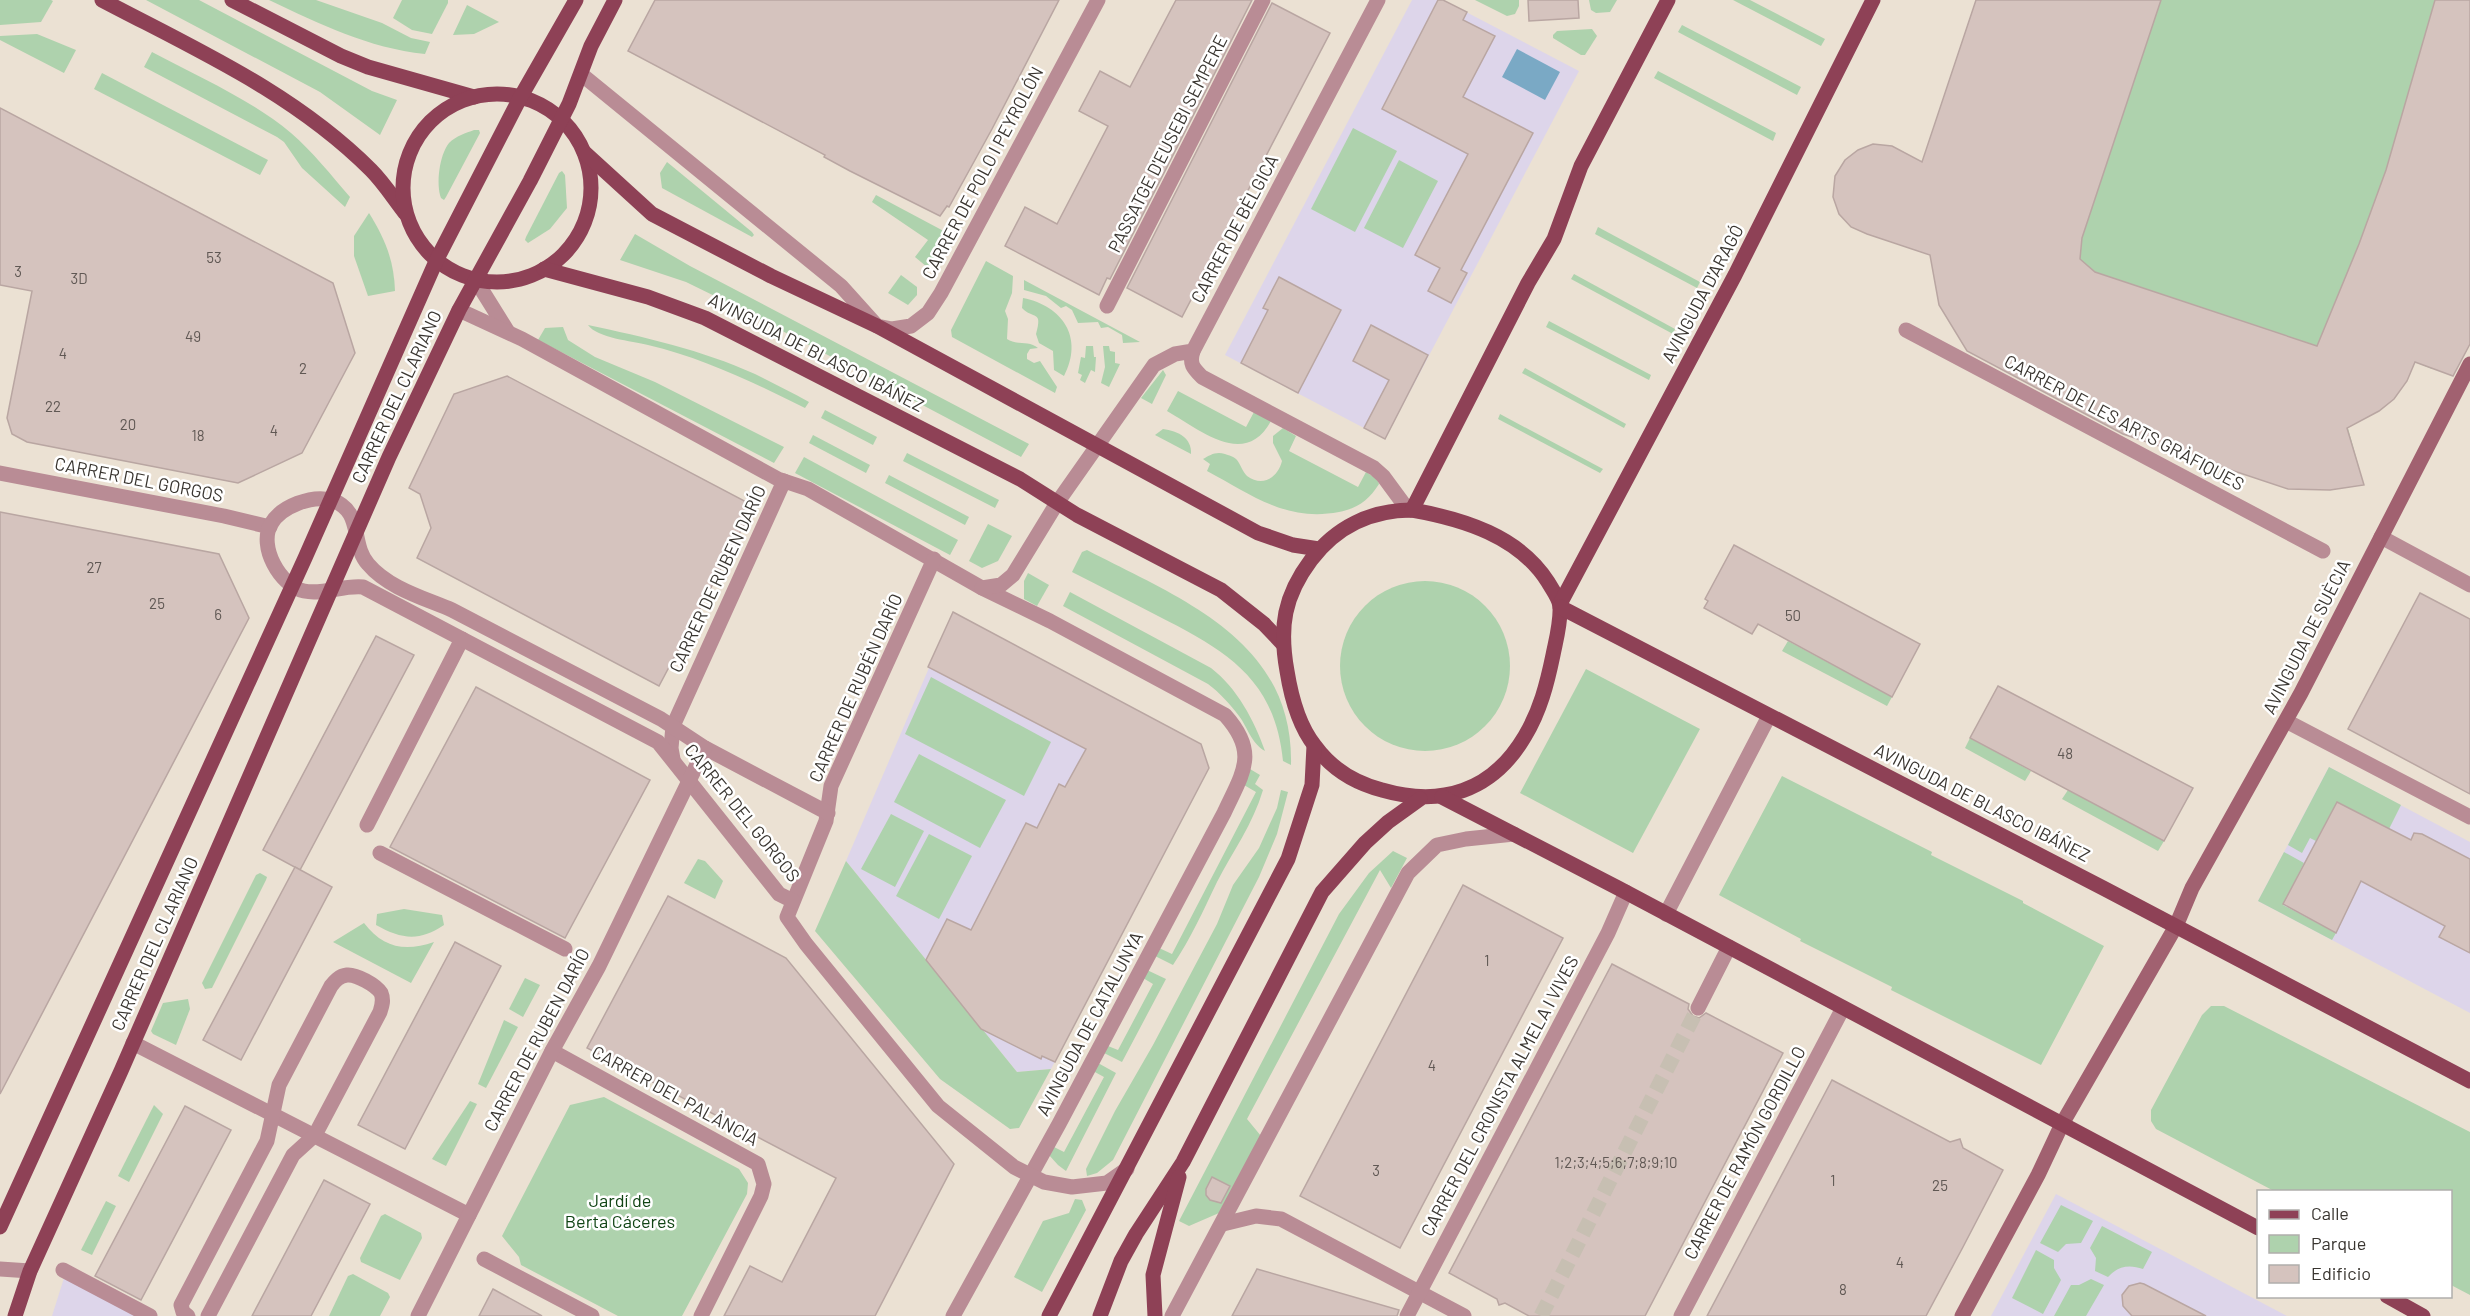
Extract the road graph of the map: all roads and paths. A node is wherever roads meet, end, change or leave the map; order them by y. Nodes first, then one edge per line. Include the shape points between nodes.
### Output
1 (102, 0) edge
2 (232, 0) edge
3 (576, 0) edge
4 (615, 0) edge
5 (1098, 0) edge
6 (1263, 0) edge
7 (1668, 0) edge
8 (1873, 0) edge
9 (1373, 2) edge
10 (581, 74) junction
11 (474, 98) junction
12 (520, 98) junction
13 (560, 119) junction
14 (584, 152) junction
15 (408, 218) junction
16 (436, 260) junction
17 (544, 269) junction
18 (475, 279) junction
19 (1107, 306) dead end
20 (459, 310) junction
21 (877, 326) junction
22 (1906, 330) dead end
23 (508, 332) junction
24 (1193, 351) junction
25 (2470, 364) edge
26 (1095, 446) junction
27 (0, 472) edge
28 (784, 481) junction
29 (331, 500) junction
30 (1057, 503) junction
31 (1410, 510) junction
32 (270, 527) junction
33 (356, 533) junction
34 (2380, 537) junction
35 (1319, 549) junction
36 (2323, 551) dead end
37 (934, 559) junction
38 (2470, 585) edge
39 (292, 586) junction
40 (333, 588) junction
41 (982, 588) junction
42 (1560, 605) junction
43 (462, 639) junction
44 (1282, 643) junction
45 (1769, 716) junction
46 (2286, 721) junction
47 (673, 726) junction
48 (1314, 746) junction
49 (705, 748) junction
50 (673, 759) junction
51 (690, 782) junction
52 (1442, 797) junction
53 (1420, 799) junction
54 (828, 813) junction
55 (2470, 817) edge
56 (367, 825) dead end
57 (1514, 834) junction
58 (380, 853) dead end
59 (1626, 892) junction
60 (793, 901) junction
61 (1666, 914) junction
62 (2176, 926) junction
63 (1729, 947) junction
64 (566, 949) dead end
65 (1698, 1008) tunnel mouth
66 (1843, 1008) junction
67 (133, 1043) junction
68 (552, 1051) junction
69 (2470, 1081) edge
70 (273, 1114) junction
71 (2062, 1124) junction
72 (315, 1135) junction
73 (1184, 1162) junction
74 (1127, 1169) junction
75 (1030, 1176) junction
76 (469, 1215) junction
77 (1223, 1224) junction
78 (0, 1227) edge
79 (2257, 1227) edge
80 (484, 1259) dead end
81 (0, 1269) edge
82 (63, 1270) dead end
83 (30, 1271) junction
84 (1419, 1292) junction
85 (2391, 1298) edge
86 (15, 1316) edge
87 (150, 1316) edge
88 (188, 1316) edge
89 (207, 1316) edge
90 (418, 1316) edge
91 (592, 1316) edge
92 (701, 1316) edge
93 (953, 1316) edge
94 (1049, 1316) edge
95 (1100, 1316) edge
96 (1155, 1316) edge
97 (1172, 1316) edge
98 (1407, 1316) edge
99 (1464, 1316) edge
100 (1681, 1316) edge
101 (1962, 1316) edge
102 (2423, 1316) edge

1 - 15 main road via 282,97 372,171
2 - 11 main road via 340,56
3 - 12 main road, CARRER DEL CLARIANO
4 - 10 main road, CARRER DEL CLARIANO
5 - 21 street, CARRER DE POLO I PEYROLÓN via 928,313 911,326
6 - 19 street, PASSATGE D'EUSEBI SEMPERE
7 - 31 main road via 1581,166 1554,239
8 - 42 main road, AVINGUDA D'ARAGÓ via 1759,228
9 - 24 street, CARRER DE BÈLGICA
10 - 13 main road, CARRER DEL CLARIANO
10 - 21 street via 841,286
11 - 12 main road
11 - 15 main road via 440,114 415,143 404,179
12 - 13 main road
12 - 16 main road, CARRER DEL CLARIANO
13 - 14 main road
13 - 18 main road, CARRER DEL CLARIANO
14 - 17 main road via 591,181 584,225 557,261
14 - 21 main road via 652,214
15 - 16 main road via 419,241
16 - 18 main road
16 - 29 main road, CARRER DEL CLARIANO
17 - 18 main road via 518,279
17 - 30 main road, AVINGUDA DE BLASCO IBÁÑEZ via 648,297 705,318 1020,479
18 - 20 main road, CARRER DEL CLARIANO
18 - 23 street
20 - 23 street
20 - 33 main road, CARRER DEL CLARIANO
21 - 26 main road
22 - 36 street, CARRER DE LES ARTS GRÀFIQUES
23 - 28 street
24 - 26 street via 1175,354 1154,365
24 - 31 street via 1192,367 1202,377 1374,468
25 - 34 street, AVINGUDA DE SUÈCIA
26 - 30 street
26 - 35 main road via 1258,533
27 - 32 street, CARRER DEL GORGOS
28 - 37 street via 808,489
28 - 47 street, CARRER DE RUBEN DARÍO
29 - 32 street via 296,504
29 - 33 street via 352,514
29 - 39 main road, CARRER DEL CLARIANO
30 - 41 street via 1013,575 1001,585
30 - 44 main road, AVINGUDA DE BLASCO IBÁÑEZ via 1221,590
31 - 35 main road via 1362,519 1343,528
31 - 42 main road via 1448,517 1515,547 1541,571
32 - 39 street via 268,550 282,577
33 - 40 main road, CARRER DEL CLARIANO
33 - 47 street, CARRER DEL GORGOS via 360,551 379,575
34 - 38 street
34 - 46 street, AVINGUDA DE SUÈCIA
35 - 44 main road via 1290,593
37 - 41 street
37 - 54 street, CARRER DE RUBÉN DARÍO via 831,786
39 - 40 street via 320,591
39 - 78 main road, CARRER DEL CLARIANO
40 - 43 street, CARRER DEL GORGOS via 363,587
40 - 67 main road, CARRER DEL CLARIANO
41 - 75 street, AVINGUDA DE CATALUNYA via 1225,715 1245,745 1240,779 1224,813
42 - 45 main road, AVINGUDA DE BLASCO IBÁÑEZ
42 - 52 main road via 1544,697 1525,737 1482,782
43 - 50 street, CARRER DEL GORGOS via 658,742
43 - 56 street
44 - 48 main road via 1291,693
45 - 61 street
45 - 62 main road, AVINGUDA DE BLASCO IBÁÑEZ
46 - 55 street
46 - 62 street, AVINGUDA DE SUÈCIA
47 - 49 street, CARRER DEL GORGOS
47 - 50 street
48 - 53 main road via 1349,777 1371,788
48 - 74 main road via 1311,785 1287,859
49 - 51 street
49 - 54 street, CARRER DEL GORGOS
50 - 51 street, CARRER DEL GORGOS
51 - 60 street, CARRER DEL GORGOS via 779,894
51 - 68 street, CARRER DE RUBEN DARÍO via 599,966
52 - 53 main road
52 - 57 main road
53 - 73 main road via 1365,843 1322,892
54 - 60 street, CARRER DE RUBÉN DARÍO
57 - 59 main road
57 - 77 street via 1437,845 1408,873
58 - 64 street
59 - 61 main road
59 - 84 street, CARRER DEL CRONISTA ALMELA I VIVES
60 - 75 street, CARRER DEL GORGOS via 787,917 799,935 938,1106
61 - 63 main road
62 - 69 main road, AVINGUDA DE BLASCO IBÁÑEZ
62 - 71 street
63 - 65 street
63 - 66 main road
66 - 71 main road
66 - 100 street, CARRER DE RAMÓN GORDILLO
67 - 70 street
67 - 83 main road, CARRER DEL CLARIANO
68 - 76 street, CARRER DE RUBEN DARÍO
68 - 92 street, CARRER DEL PALÀNCIA via 758,1164 764,1184 760,1196
70 - 72 street
70 - 72 street via 279,1085 331,986 337,978 347,975 365,981 381,992 383,1003
70 - 88 street via 267,1141 181,1305
71 - 79 main road
71 - 101 street
72 - 76 street
72 - 89 street via 293,1155
73 - 95 main road via 1121,1261
73 - 96 main road via 1153,1275
74 - 75 street, CARRER DEL GORGOS via 1107,1183 1089,1186 1058,1185
74 - 94 main road
75 - 93 street, AVINGUDA DE CATALUNYA
76 - 90 street, CARRER DE RUBEN DARÍO
77 - 84 street via 1256,1216 1281,1220
77 - 97 street
80 - 91 street
81 - 83 street
82 - 87 street
83 - 86 main road, CARRER DEL CLARIANO
84 - 98 street, CARRER DEL CRONISTA ALMELA I VIVES
84 - 99 street
85 - 102 main road

